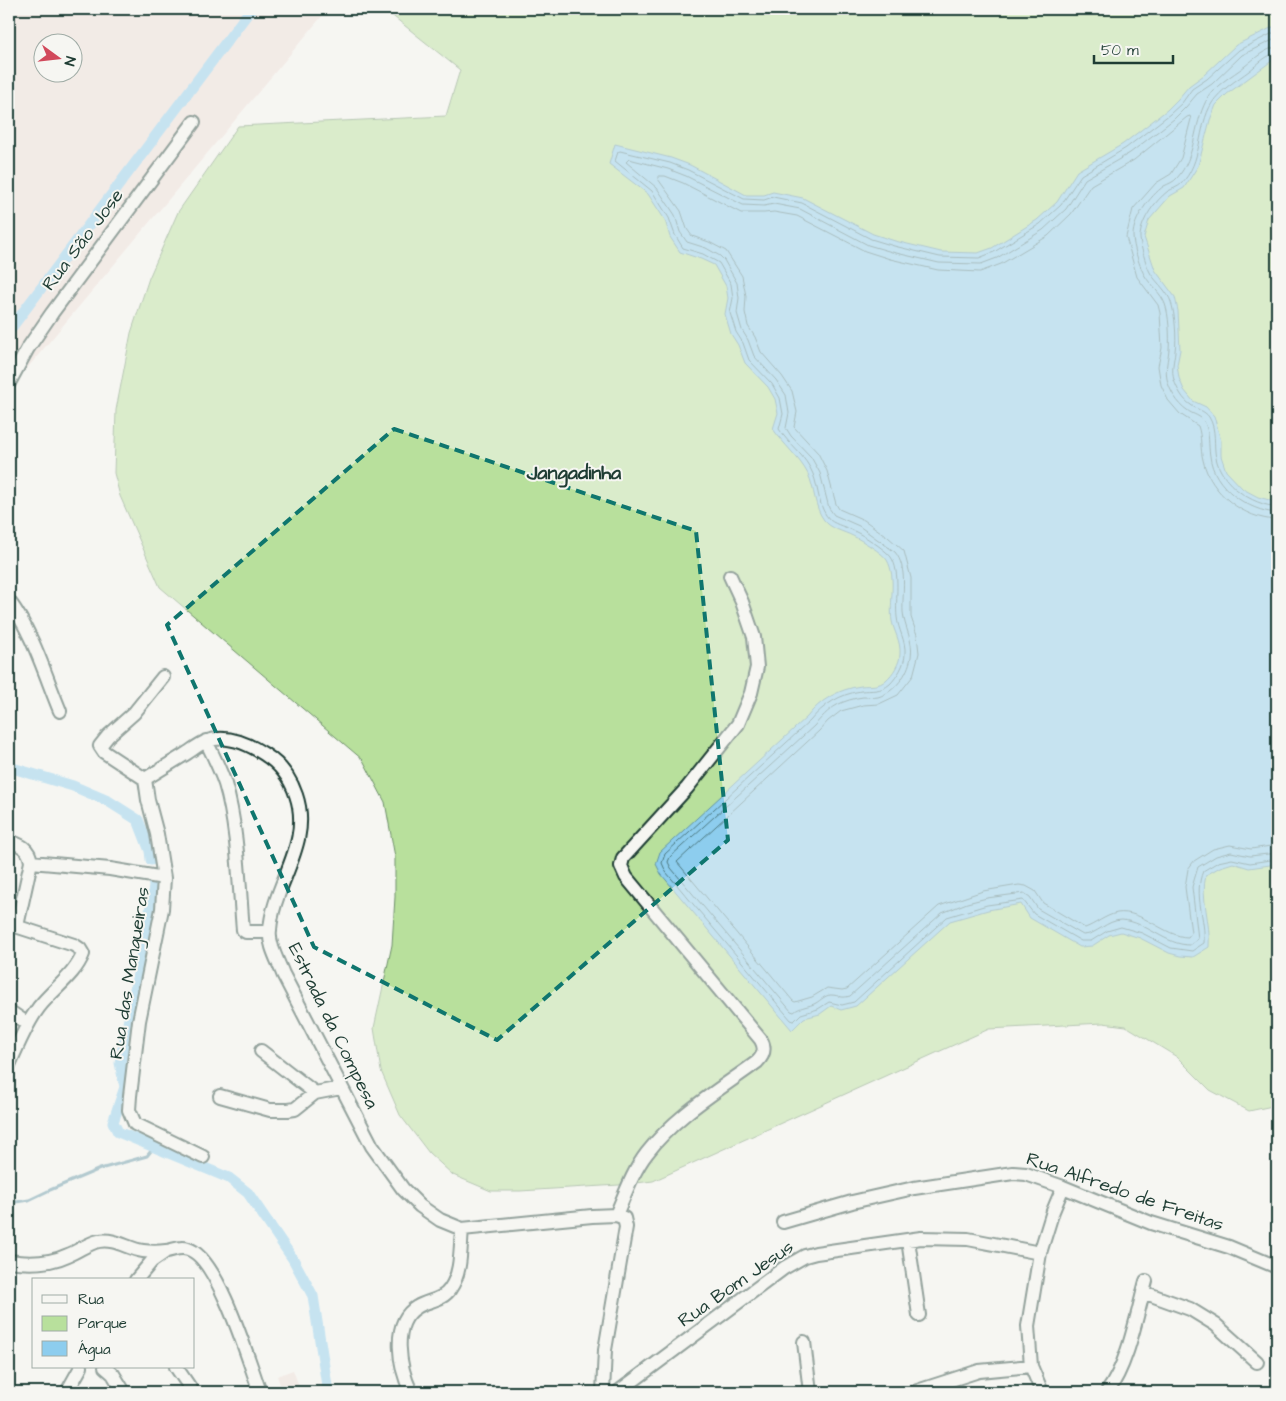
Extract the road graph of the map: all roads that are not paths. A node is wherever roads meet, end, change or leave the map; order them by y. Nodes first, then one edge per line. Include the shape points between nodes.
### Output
1 (194, 122) dead end
2 (9, 383) edge
3 (730, 576) dead end
4 (9, 601) edge
5 (163, 677) dead end
6 (60, 711) dead end
7 (206, 741) junction
8 (145, 779) junction
9 (9, 841) edge
10 (31, 862) junction
11 (164, 878) junction
12 (13, 925) edge
13 (269, 932) junction
14 (9, 1012) edge
15 (28, 1024) junction
16 (261, 1051) dead end
17 (9, 1065) edge
18 (341, 1088) junction
19 (315, 1093) junction
20 (220, 1096) dead end
21 (202, 1157) dead end
22 (1063, 1186) junction
23 (620, 1216) junction
24 (783, 1222) dead end
25 (462, 1229) junction
26 (908, 1240) junction
27 (171, 1250) junction
28 (1040, 1253) junction
29 (9, 1261) edge
30 (1277, 1267) edge
31 (138, 1278) edge
32 (919, 1315) dead end
33 (804, 1342) dead end
34 (1257, 1362) dead end
35 (1031, 1366) junction
36 (79, 1368) edge
37 (106, 1368) edge
38 (177, 1368) edge
39 (66, 1392) edge
40 (124, 1392) edge
41 (193, 1392) edge
42 (260, 1392) edge
43 (411, 1392) edge
44 (603, 1392) edge
45 (618, 1392) edge
46 (810, 1392) edge
47 (914, 1392) edge
48 (1042, 1392) edge
49 (1107, 1392) edge

1 - 2 street, Rua São Jose via 52,313
3 - 23 street via 754,637 758,667 751,693 738,724 687,788 623,858 621,866 626,877 761,1040 764,1053 757,1062 683,1115 646,1154 632,1177
4 - 6 street via 29,636
5 - 8 street via 140,706 100,746
7 - 8 street, Estrada da Compesa
7 - 13 street via 225,784 231,814 243,930
7 - 13 street, Estrada da Compesa via 236,740 272,759 284,770 300,807 301,831 276,900
8 - 11 street, Rua das Mangueiras
9 - 10 street via 26,848
10 - 11 street
10 - 12 street
11 - 21 street, Rua das Mangueiras via 162,909 139,1021 129,1110 135,1124
12 - 15 street via 66,942 83,951 77,965 38,1008
13 - 18 street, Estrada da Compesa via 283,974
14 - 15 street
15 - 17 street
16 - 19 street
18 - 19 street
18 - 25 street, Estrada da Compesa via 372,1146 403,1189 440,1220
19 - 20 street via 295,1109 288,1110 270,1110
22 - 24 street, Rua Alfredo de Freitas via 1026,1174 999,1174 914,1188
22 - 28 street
22 - 30 street, Rua Alfredo de Freitas via 1151,1223 1230,1247
23 - 25 street, Estrada da Compesa
23 - 44 street via 626,1227 605,1350
25 - 43 street via 459,1265 449,1291 439,1299 414,1308 405,1319 400,1352 402,1370
26 - 28 street, Rua Bom Jesus via 968,1239
26 - 32 street
26 - 45 street, Rua Bom Jesus via 816,1253 796,1261
27 - 29 street via 141,1251 106,1240 46,1263
27 - 31 street via 152,1261
27 - 42 street via 189,1249 206,1263 231,1313
28 - 35 street via 1028,1326
33 - 46 street
34 - 49 street via 1216,1325 1145,1286 1124,1361
35 - 47 street via 979,1370
35 - 48 street
36 - 39 street
37 - 40 street
38 - 41 street

